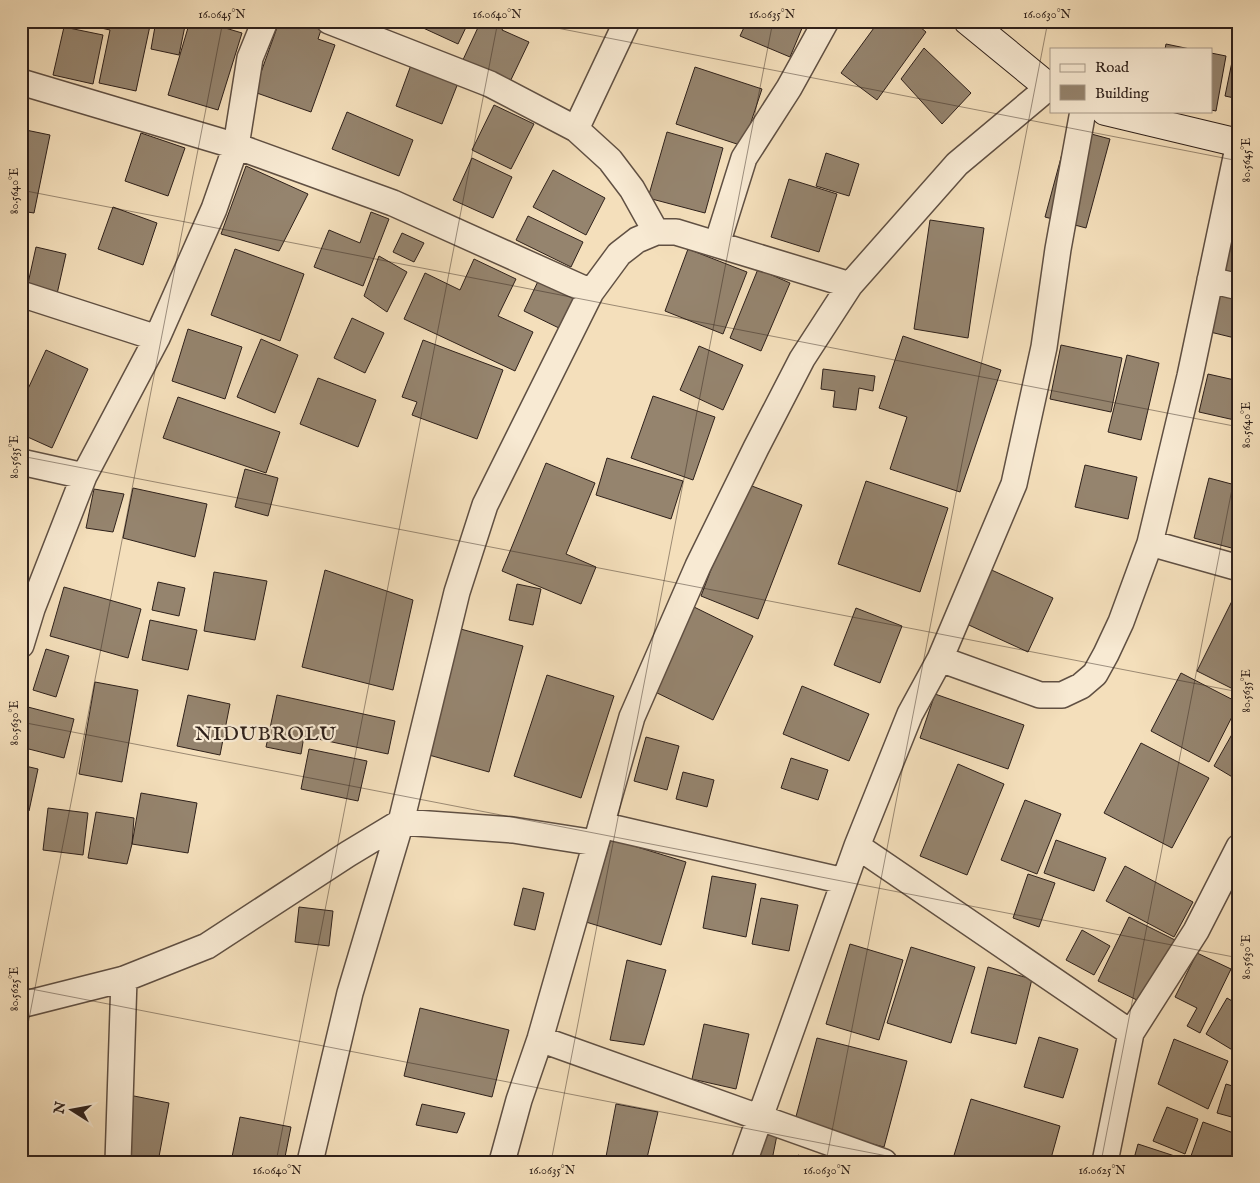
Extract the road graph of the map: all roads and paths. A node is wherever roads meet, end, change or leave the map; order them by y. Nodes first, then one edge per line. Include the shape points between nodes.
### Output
1 (329, 21) edge
2 (627, 21) edge
3 (826, 21) edge
4 (968, 21) edge
5 (261, 22) edge
6 (21, 82) edge
7 (1050, 88) edge
8 (1083, 112) edge
9 (1109, 112) edge
10 (576, 129) junction
11 (1239, 143) edge
12 (236, 146) junction
13 (656, 232) junction
14 (717, 244) junction
15 (1210, 280) junction
16 (850, 285) junction
17 (1239, 287) edge
18 (591, 292) junction
19 (21, 294) edge
20 (157, 338) junction
21 (21, 462) edge
22 (84, 476) junction
23 (1150, 543) junction
24 (1239, 568) edge
25 (21, 645) edge
26 (940, 659) junction
27 (401, 822) junction
28 (599, 834) junction
29 (857, 846) junction
30 (1237, 853) edge
31 (844, 880) junction
32 (124, 979) junction
33 (21, 1006) edge
34 (1131, 1033) junction
35 (540, 1039) junction
36 (760, 1116) junction
37 (118, 1162) edge
38 (310, 1162) edge
39 (502, 1162) edge
40 (744, 1162) edge
41 (884, 1162) edge
42 (1105, 1162) edge

1 - 10 street via 490,84
2 - 10 street
3 - 14 street via 789,88 744,158
4 - 7 main road
5 - 12 street via 250,58
6 - 12 street
7 - 16 street via 957,164
8 - 26 street via 1044,347 1014,484
9 - 11 main road
10 - 13 street via 616,167
11 - 15 street
12 - 18 street via 393,203
12 - 20 street via 214,209
13 - 14 street via 676,232
13 - 18 street via 637,240 619,254
14 - 16 street
15 - 17 street
15 - 23 street
16 - 28 street via 802,359 698,566 632,717
18 - 27 street via 485,504 458,592
19 - 20 street
20 - 22 street
21 - 22 street
22 - 25 street
23 - 24 street
23 - 26 street via 1106,654 1095,674 1081,686 1062,695 1040,695
26 - 29 street via 910,714
27 - 28 street
27 - 32 street via 207,946
27 - 38 street via 350,993
28 - 31 street
28 - 35 street
29 - 31 street
29 - 34 street
30 - 34 street via 1196,931
31 - 36 street
32 - 33 street
32 - 37 street
34 - 42 street
35 - 36 street
35 - 39 street
36 - 40 street
36 - 41 street

